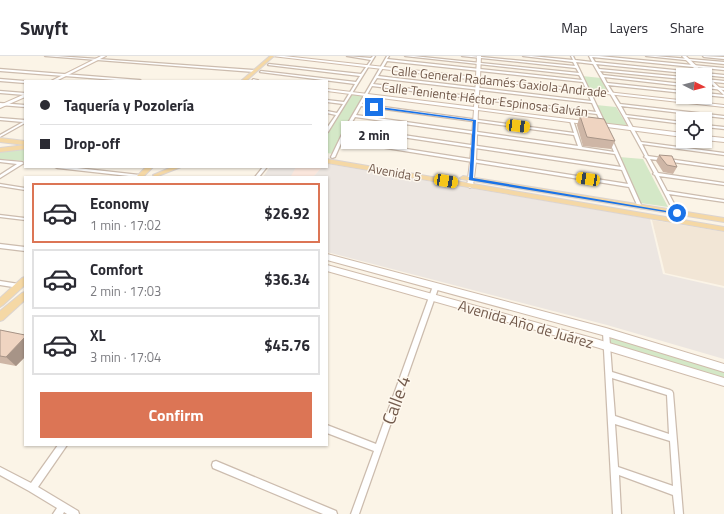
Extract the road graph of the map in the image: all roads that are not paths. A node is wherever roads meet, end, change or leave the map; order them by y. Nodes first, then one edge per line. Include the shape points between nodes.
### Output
1 (46, 56) edge
2 (104, 56) edge
3 (348, 56) edge
4 (388, 56) edge
5 (406, 56) edge
6 (463, 56) edge
7 (524, 56) edge
8 (572, 56) edge
9 (590, 56) edge
10 (647, 56) edge
11 (684, 56) edge
12 (704, 56) edge
13 (373, 57) edge
14 (479, 57) edge
15 (273, 58) edge
16 (724, 58) edge
17 (97, 60) junction
18 (386, 60) junction
19 (688, 60) junction
20 (574, 61) junction
21 (594, 63) junction
22 (724, 63) edge
23 (478, 64) junction
24 (368, 65) junction
25 (382, 66) junction
26 (694, 66) junction
27 (577, 67) junction
28 (724, 69) edge
29 (0, 70) edge
30 (478, 70) junction
31 (598, 70) junction
32 (254, 71) junction
33 (261, 72) junction
34 (676, 72) edge
35 (580, 74) junction
36 (65, 75) junction
37 (362, 75) junction
38 (712, 75) edge
39 (602, 76) junction
40 (724, 76) edge
41 (376, 77) junction
42 (676, 77) edge
43 (104, 78) junction
44 (477, 79) junction
45 (0, 80) edge
46 (55, 80) edge
47 (101, 80) edge
48 (128, 80) edge
49 (244, 80) edge
50 (248, 80) edge
51 (254, 80) edge
52 (584, 81) junction
53 (712, 81) edge
54 (24, 82) edge
55 (724, 82) edge
56 (357, 83) junction
57 (606, 84) junction
58 (676, 84) edge
59 (712, 84) edge
60 (371, 85) junction
61 (712, 88) edge
62 (718, 88) junction
63 (477, 89) junction
64 (724, 89) edge
65 (328, 90) edge
66 (588, 91) junction
67 (676, 91) edge
68 (0, 92) edge
69 (351, 93) junction
70 (24, 94) edge
71 (612, 94) junction
72 (712, 94) edge
73 (24, 95) edge
74 (366, 95) junction
75 (724, 95) edge
76 (476, 98) junction
77 (328, 101) edge
78 (593, 102) junction
79 (345, 103) junction
80 (0, 104) edge
81 (6, 105) junction
82 (360, 105) junction
83 (618, 105) junction
84 (24, 106) edge
85 (724, 106) edge
86 (0, 107) edge
87 (476, 109) junction
88 (328, 112) edge
89 (599, 113) junction
90 (338, 114) junction
91 (354, 116) junction
92 (625, 116) junction
93 (724, 117) edge
94 (0, 119) edge
95 (475, 120) junction
96 (572, 121) junction
97 (24, 122) edge
98 (676, 122) edge
99 (24, 123) edge
100 (329, 125) edge
101 (604, 125) junction
102 (712, 127) edge
103 (347, 128) junction
104 (631, 128) junction
105 (724, 128) edge
106 (606, 131) edge
107 (474, 133) junction
108 (576, 134) junction
109 (676, 134) edge
110 (609, 136) edge
111 (0, 137) edge
112 (24, 139) edge
113 (712, 139) edge
114 (0, 140) edge
115 (341, 140) junction
116 (724, 140) edge
117 (24, 143) edge
118 (639, 143) junction
119 (474, 146) junction
120 (24, 147) edge
121 (580, 148) junction
122 (0, 150) edge
123 (616, 153) junction
124 (724, 154) edge
125 (646, 157) junction
126 (329, 158) edge
127 (0, 161) edge
128 (473, 162) junction
129 (23, 163) edge
130 (72, 168) edge
131 (156, 168) edge
132 (164, 168) edge
133 (176, 168) edge
134 (264, 168) edge
135 (724, 168) edge
136 (623, 169) junction
137 (146, 173) edge
138 (656, 174) junction
139 (156, 176) edge
140 (258, 176) edge
141 (0, 177) edge
142 (470, 182) junction
143 (724, 184) edge
144 (0, 185) edge
145 (631, 186) junction
146 (24, 189) edge
147 (666, 192) junction
148 (724, 201) edge
149 (640, 207) junction
150 (677, 213) junction
151 (0, 216) edge
152 (24, 219) edge
153 (724, 220) edge
154 (724, 229) edge
155 (0, 246) edge
156 (24, 249) edge
157 (328, 257) edge
158 (328, 268) edge
159 (0, 283) edge
160 (23, 285) edge
161 (436, 286) junction
162 (24, 296) edge
163 (432, 298) junction
164 (0, 303) edge
165 (0, 309) edge
166 (0, 318) edge
167 (606, 332) junction
168 (608, 347) junction
169 (724, 368) edge
170 (610, 374) junction
171 (724, 382) edge
172 (612, 419) junction
173 (328, 429) edge
174 (674, 439) junction
175 (62, 446) edge
176 (378, 449) junction
177 (216, 465) dead end
178 (0, 470) edge
179 (615, 470) junction
180 (32, 488) junction
181 (678, 492) junction
182 (63, 507) junction
183 (57, 514) edge
184 (76, 514) edge
185 (333, 514) edge
186 (355, 514) edge
187 (617, 514) edge
188 (679, 514) edge

1 - 17 street
2 - 17 street
3 - 13 street
4 - 18 street
5 - 23 street
6 - 14 street
7 - 20 street
8 - 20 street
9 - 21 street
9 - 26 street
10 - 19 street
11 - 19 street
12 - 16 street
13 - 24 street
14 - 23 street
14 - 27 street
15 - 24 street, Calle General Radamés Gaxiola Andrade
15 - 32 main road
15 - 33 main road
15 - 37 street
15 - 50 main road
17 - 32 street
17 - 36 street
18 - 25 street
18 - 30 street
19 - 22 street
19 - 26 street
20 - 21 street
20 - 27 street
21 - 31 street
21 - 34 street
23 - 30 street
23 - 35 street
24 - 25 street, Calle General Radamés Gaxiola Andrade
24 - 37 street
25 - 41 street
25 - 44 street, Calle General Radamés Gaxiola Andrade
26 - 28 street
27 - 35 street
29 - 36 street
30 - 44 street
30 - 52 street
31 - 39 street
31 - 42 street
32 - 49 main road
33 - 51 main road
33 - 56 street
35 - 52 street
36 - 43 street
36 - 46 street
37 - 56 street
38 - 40 street
39 - 57 street
39 - 58 street
41 - 60 street
41 - 63 street
43 - 47 street
43 - 48 street
44 - 63 street
44 - 66 street, Calle General Radamés Gaxiola Andrade
45 - 54 street
52 - 66 street
53 - 55 street
56 - 69 street
57 - 67 street
57 - 71 street
59 - 62 street
60 - 74 street
60 - 76 street, Calle Teniente Héctor Espinosa Galván
61 - 62 street
62 - 64 street
62 - 75 street
63 - 76 street
63 - 78 street
65 - 69 street
66 - 71 street, Calle General Radamés Gaxiola Andrade
66 - 78 street
68 - 70 street
69 - 74 street
69 - 79 street
71 - 83 street
71 - 85 street, Calle General Radamés Gaxiola Andrade
72 - 75 street
73 - 81 street
74 - 82 street
74 - 87 street
76 - 87 street
76 - 89 street, Calle Teniente Héctor Espinosa Galván
77 - 79 street
78 - 89 street
79 - 90 street
80 - 81 street
81 - 84 street
81 - 86 street
82 - 91 street
82 - 95 street
83 - 92 street
83 - 93 street
87 - 95 street
87 - 96 street
88 - 90 street
89 - 101 street
90 - 100 street
91 - 103 street
91 - 107 street
92 - 98 street
92 - 104 street
94 - 97 street
95 - 107 street
95 - 108 street
96 - 101 street
96 - 108 street
99 - 111 street
101 - 104 street
101 - 106 street
102 - 105 street
103 - 115 street
103 - 119 street
104 - 109 street
104 - 118 street
107 - 119 street
107 - 121 street
108 - 121 street
110 - 123 street
111 - 112 main road
113 - 116 street
114 - 117 main road
115 - 126 street
115 - 128 street
118 - 124 street
118 - 125 street
119 - 128 street
119 - 136 street
120 - 122 main road
121 - 123 street
123 - 136 street
125 - 135 street
125 - 138 street
126 - 142 main road, Avenida 5
127 - 129 street
128 - 142 street
128 - 145 street
129 - 141 street
130 - 137 street
131 - 137 main road
132 - 139 main road
133 - 139 main road
134 - 140 street
136 - 145 street
138 - 143 street
138 - 147 street
142 - 149 main road, Avenida 5
142 - 154 main road, Avenida 5
144 - 146 street
145 - 149 street
147 - 148 street
147 - 150 street
149 - 150 main road, Avenida 5
150 - 153 main road, Avenida 5
151 - 152 street
155 - 156 street
157 - 161 street, Avenida Año de Juárez
158 - 163 street, Avenida Año de Juárez
159 - 160 street
160 - 164 main road
160 - 165 main road via 11,301
161 - 163 street, Calle 4
161 - 167 street, Avenida Año de Juárez
162 - 166 main road
163 - 168 street, Avenida Año de Juárez
163 - 176 street, Calle 4
167 - 168 street
167 - 169 street, Avenida Año de Juárez
168 - 170 street
168 - 171 street, Avenida Año de Juárez
170 - 172 street
170 - 174 street via 670,393
172 - 174 street
172 - 179 street
173 - 176 street
174 - 181 street
175 - 180 street
176 - 186 street, Calle 4
177 - 185 street
178 - 180 street
179 - 181 street
179 - 187 street
180 - 182 street
181 - 188 street
182 - 183 street
182 - 184 street

